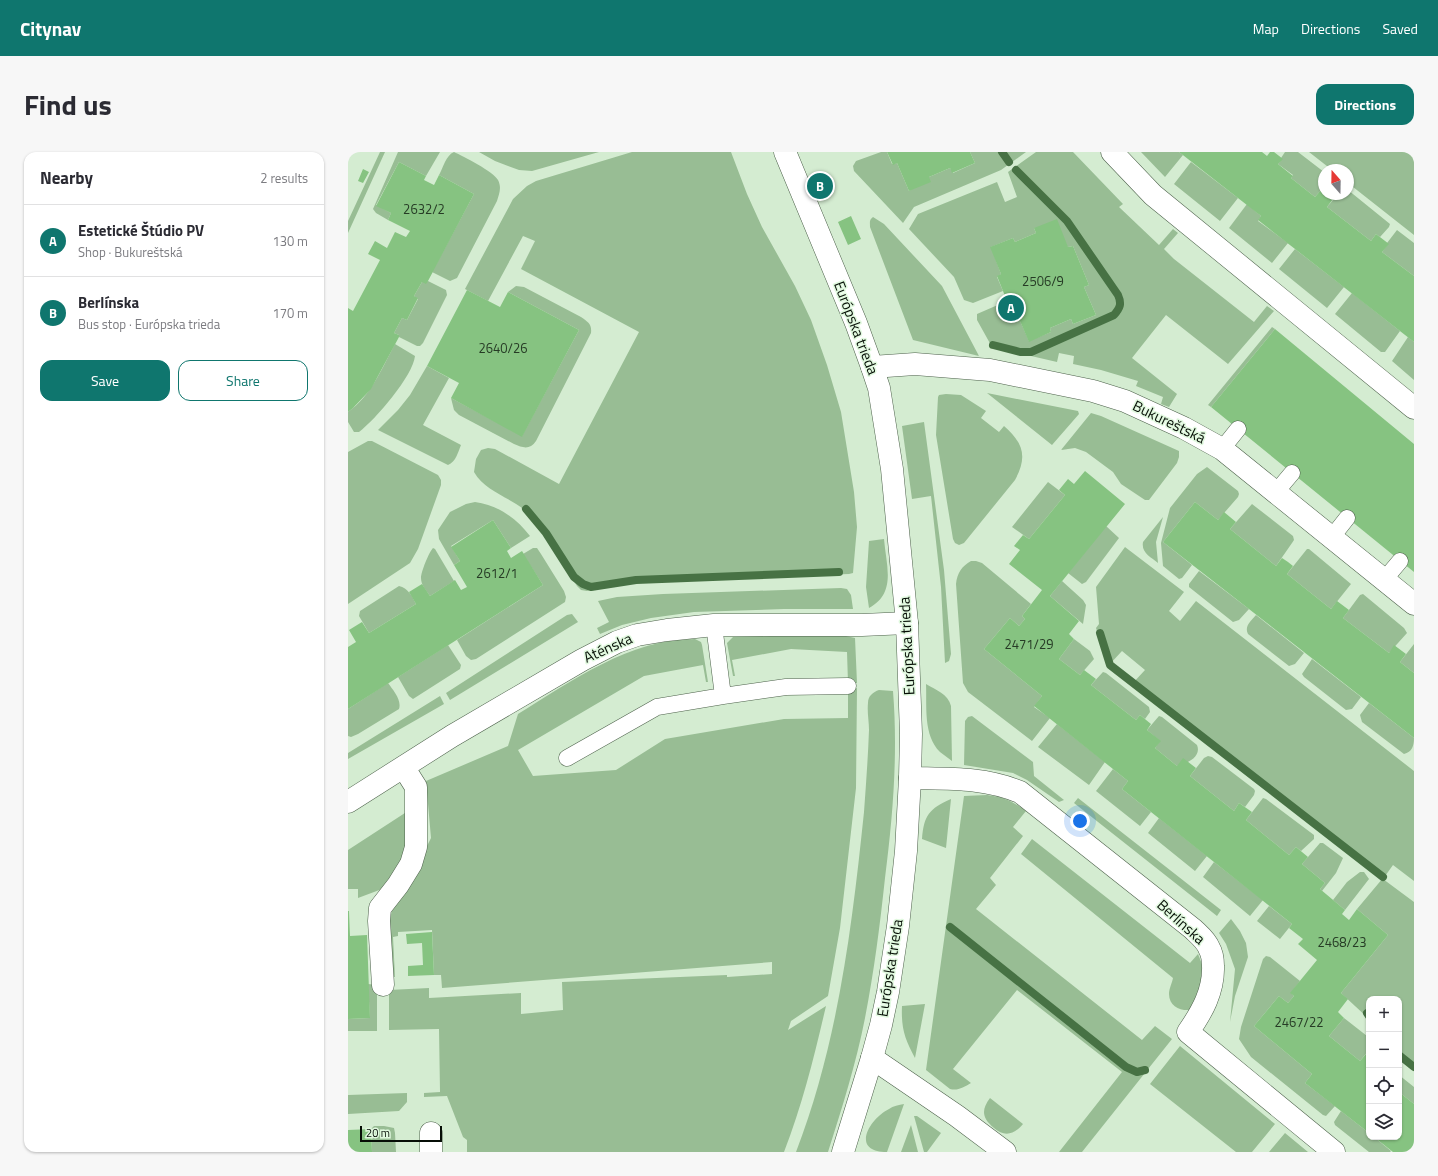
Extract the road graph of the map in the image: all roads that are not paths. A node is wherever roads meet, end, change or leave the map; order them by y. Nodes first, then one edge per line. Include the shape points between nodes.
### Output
1 (785, 152) edge
2 (1112, 152) edge
3 (872, 366) junction
4 (1414, 408) edge
5 (1238, 429) dead end
6 (1222, 449) junction
7 (1292, 473) dead end
8 (1276, 492) junction
9 (1347, 518) dead end
10 (1332, 537) junction
11 (1400, 561) dead end
12 (1384, 580) junction
13 (1414, 604) edge
14 (908, 623) junction
15 (714, 625) junction
16 (848, 686) dead end
17 (723, 696) junction
18 (566, 758) dead end
19 (404, 768) junction
20 (910, 778) junction
21 (348, 802) edge
22 (383, 985) dead end
23 (872, 1058) junction
24 (843, 1152) edge
25 (1005, 1152) edge
26 (1334, 1152) edge

1 - 3 street, Európska trieda
2 - 4 street via 1153,195
3 - 6 street, Bukureštská via 915,364 990,370 1093,391 1125,401 1169,420
3 - 14 street, Európska trieda via 883,406 892,469
5 - 6 lane
6 - 8 street, Bukureštská
7 - 8 lane
8 - 10 street, Bukureštská
9 - 10 lane
10 - 12 street, Bukureštská
11 - 12 lane
12 - 13 street, Bukureštská
14 - 15 street, Aténska
14 - 20 street, Európska trieda
15 - 17 lane
15 - 19 street, Aténska via 652,632 617,642 459,732
16 - 17 lane via 786,686
17 - 18 lane via 657,707
19 - 21 street, Aténska
19 - 22 street via 416,787 416,848 411,864 380,908
20 - 23 street, Európska trieda via 898,926 888,992
20 - 26 street, Berlínska via 989,782 1020,792 1193,929 1210,948 1213,981 1210,992 1188,1032
23 - 24 street, Európska trieda
23 - 25 street

